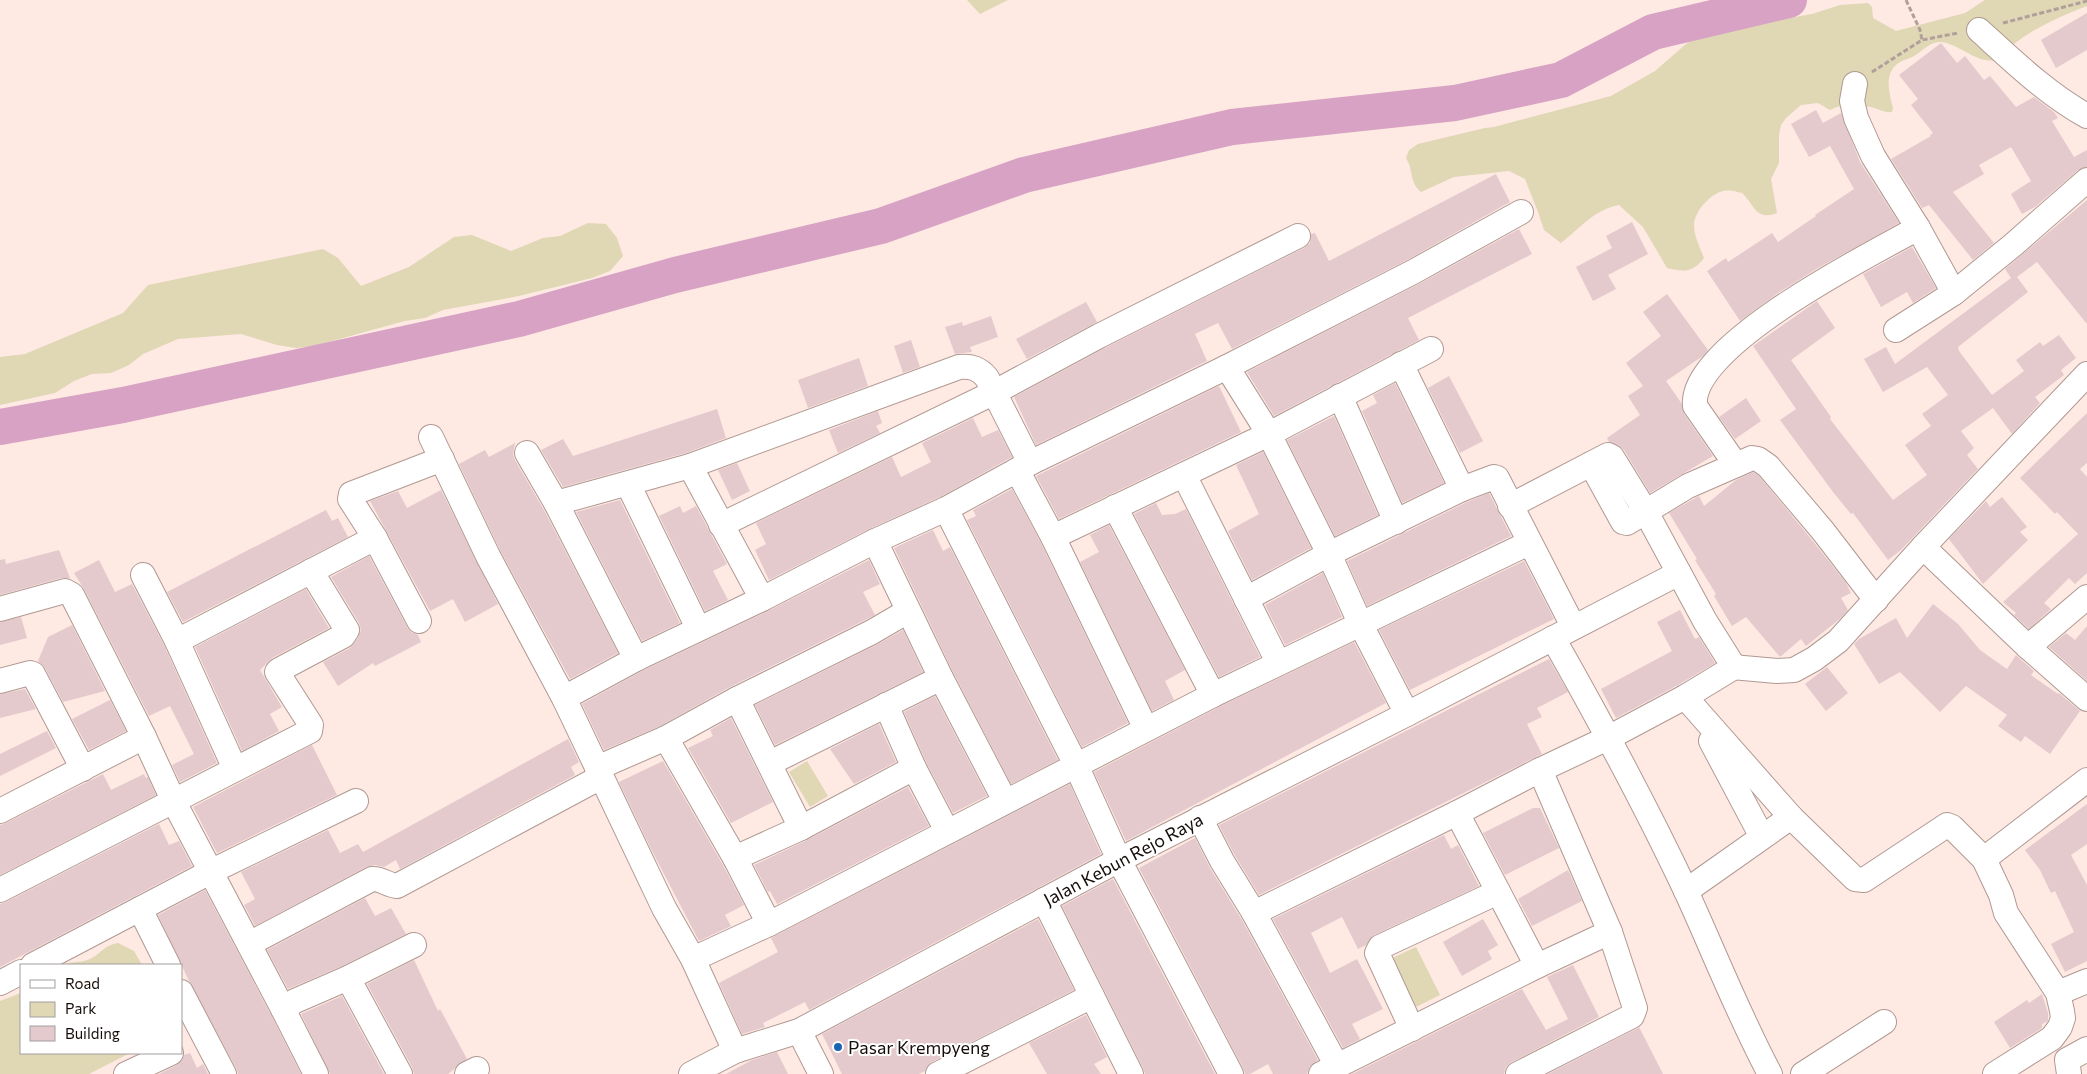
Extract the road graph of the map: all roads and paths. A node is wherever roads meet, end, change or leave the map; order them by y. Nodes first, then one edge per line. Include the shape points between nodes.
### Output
1 (1906, 0) edge
2 (1979, 30) dead end
3 (1922, 40) dead end
4 (1855, 84) dead end
5 (2087, 116) edge
6 (2087, 180) edge
7 (1521, 212) dead end
8 (1918, 228) junction
9 (1298, 236) dead end
10 (1954, 293) junction
11 (1896, 330) dead end
12 (1431, 349) dead end
13 (1402, 364) junction
14 (1227, 367) junction
15 (2087, 374) edge
16 (995, 392) junction
17 (1340, 396) junction
18 (1269, 434) junction
19 (431, 437) dead end
20 (527, 453) dead end
21 (442, 459) junction
22 (1736, 465) junction
23 (690, 466) junction
24 (1023, 466) junction
25 (1184, 475) junction
26 (628, 484) junction
27 (1462, 489) junction
28 (556, 503) junction
29 (1510, 506) junction
30 (1115, 507) junction
31 (946, 509) junction
32 (1646, 512) junction
33 (1396, 522) junction
34 (722, 525) junction
35 (1053, 537) junction
36 (375, 538) junction
37 (875, 541) junction
38 (1529, 543) junction
39 (1923, 547) junction
40 (1329, 554) junction
41 (311, 571) junction
42 (1679, 573) junction
43 (143, 575) dead end
44 (2087, 597) edge
45 (762, 599) junction
46 (1246, 599) junction
47 (1876, 600) junction
48 (0, 609) edge
49 (908, 612) junction
50 (419, 621) dead end
51 (1360, 623) junction
52 (1573, 626) junction
53 (698, 628) junction
54 (1553, 638) junction
55 (177, 641) junction
56 (2028, 647) junction
57 (636, 659) junction
58 (1278, 662) junction
59 (1732, 667) junction
60 (941, 678) junction
61 (0, 680) edge
62 (1213, 694) junction
63 (564, 698) junction
64 (737, 699) junction
65 (2087, 699) edge
66 (1689, 702) junction
67 (886, 705) junction
68 (1407, 714) junction
69 (1146, 729) junction
70 (144, 737) junction
71 (666, 738) junction
72 (1610, 738) junction
73 (770, 763) junction
74 (1076, 765) junction
75 (914, 768) junction
76 (83, 769) junction
77 (234, 770) junction
78 (1540, 770) junction
79 (599, 772) junction
80 (2087, 780) edge
81 (356, 800) dead end
82 (1005, 801) junction
83 (174, 802) junction
84 (0, 811) edge
85 (1457, 813) junction
86 (1791, 817) junction
87 (1200, 818) junction
88 (801, 828) junction
89 (946, 831) junction
90 (1762, 836) junction
91 (735, 858) junction
92 (1984, 859) junction
93 (1118, 860) junction
94 (212, 871) junction
95 (0, 890) edge
96 (1686, 891) junction
97 (1498, 892) junction
98 (1044, 900) junction
99 (140, 909) junction
100 (1254, 913) junction
101 (769, 924) junction
102 (1610, 932) junction
103 (249, 944) junction
104 (414, 945) dead end
105 (693, 959) junction
106 (36, 964) edge
107 (168, 964) edge
108 (1537, 966) junction
109 (20, 973) edge
110 (348, 978) junction
111 (2087, 981) edge
112 (0, 983) edge
113 (2058, 993) junction
114 (182, 994) edge
115 (1092, 996) junction
116 (283, 1009) junction
117 (1884, 1022) dead end
118 (1412, 1029) junction
119 (799, 1031) junction
120 (204, 1037) junction
121 (2052, 1038) junction
122 (182, 1048) edge
123 (735, 1051) junction
124 (169, 1054) edge
125 (2074, 1061) edge
126 (1329, 1070) edge
127 (131, 1073) edge
128 (942, 1073) edge
129 (1128, 1073) edge
130 (224, 1074) edge
131 (316, 1074) edge
132 (400, 1074) edge
133 (691, 1074) edge
134 (821, 1074) edge
135 (1231, 1074) edge
136 (1518, 1074) edge
137 (1770, 1074) edge
138 (1803, 1074) edge
139 (1995, 1074) edge

1 - 3 path
2 - 5 street via 2040,84
4 - 8 street via 1852,101 1856,118 1873,156
6 - 10 street
7 - 14 street via 1413,272
8 - 10 street
8 - 22 street via 1812,287 1746,333 1713,364 1697,389 1695,406
9 - 16 street
10 - 11 street
12 - 13 street
13 - 17 street
13 - 27 street
14 - 18 street
14 - 24 street
15 - 39 street
16 - 23 street via 980,370 960,367
16 - 24 street
16 - 34 street
17 - 18 street
17 - 33 street
18 - 25 street
18 - 40 street
19 - 21 street
20 - 28 street
21 - 36 street via 351,494 350,499
21 - 63 street via 488,556
22 - 32 street via 1688,486
22 - 47 street via 1758,458 1768,466
23 - 26 street
23 - 34 street
24 - 31 street
24 - 35 street
25 - 30 street
25 - 46 street
26 - 28 street
26 - 53 street
27 - 29 street via 1497,478
27 - 33 street
28 - 57 street
29 - 32 street via 1591,464 1624,522
29 - 38 street
30 - 35 street
30 - 62 street
31 - 37 street
31 - 74 street
32 - 42 street
33 - 40 street
34 - 45 street
35 - 69 street
36 - 41 street
36 - 50 street
37 - 45 street
37 - 49 street
38 - 51 street
38 - 52 street
39 - 47 street
39 - 56 street
40 - 46 street
40 - 51 street
41 - 55 street
41 - 77 street via 346,630 343,636 277,672 311,725 310,731
42 - 52 street, Jalan Kebun Rejo Raya
42 - 59 street
43 - 55 street
44 - 56 street
45 - 53 street
46 - 58 street
47 - 59 street via 1838,641 1794,670
48 - 70 street via 70,592
49 - 60 street
49 - 64 street
51 - 58 street
51 - 68 street
52 - 54 street, Jalan Kebun Rejo Raya
53 - 57 street
54 - 68 street, Jalan Kebun Rejo Raya
54 - 72 street
55 - 77 street
56 - 65 street
57 - 63 street
58 - 62 street
59 - 66 street
60 - 67 street
60 - 82 street
61 - 76 street via 33,674
62 - 69 street
63 - 79 street
64 - 71 street
64 - 73 street
66 - 72 street
66 - 86 street
66 - 90 street
67 - 73 street
67 - 75 street
68 - 87 street, Jalan Kebun Rejo Raya
69 - 74 street
70 - 76 street
70 - 83 street
71 - 79 street
71 - 91 street
72 - 78 street
72 - 96 street
73 - 88 street
74 - 82 street
74 - 93 street
75 - 88 street
75 - 89 street
76 - 84 street
77 - 83 street
78 - 85 street
78 - 102 street
79 - 103 street via 397,886 372,879
79 - 105 street via 664,908
80 - 92 street
81 - 94 street
82 - 89 street
83 - 94 street
83 - 95 street
85 - 97 street
85 - 100 street
86 - 90 street
86 - 92 street via 1858,880 1864,880 1947,825
87 - 93 street, Jalan Kebun Rejo Raya
87 - 100 street
88 - 91 street
89 - 101 street
90 - 96 street
91 - 101 street
92 - 113 street via 2006,913
93 - 98 street, Jalan Kebun Rejo Raya
93 - 135 street
94 - 99 street
94 - 103 street
96 - 137 street via 1749,1035
97 - 108 street
97 - 118 street via 1380,947 1376,953
98 - 115 street
98 - 119 street, Jalan Kebun Rejo Raya
99 - 106 street
99 - 107 street
100 - 126 street
101 - 105 street
102 - 108 street
102 - 136 street via 1635,1008 1632,1016
103 - 116 street
104 - 110 street
105 - 123 street
108 - 118 street
109 - 112 street
110 - 116 street
110 - 132 street
111 - 113 street
113 - 121 street via 2063,1018
114 - 120 street
115 - 128 street
115 - 129 street
116 - 131 street
117 - 138 street
118 - 126 street
119 - 123 street, Jalan Kebun Rejo Raya
119 - 134 street
120 - 122 street
120 - 130 street
121 - 125 street
121 - 139 street
123 - 133 street, Jalan Kebun Rejo Raya
124 - 127 street

